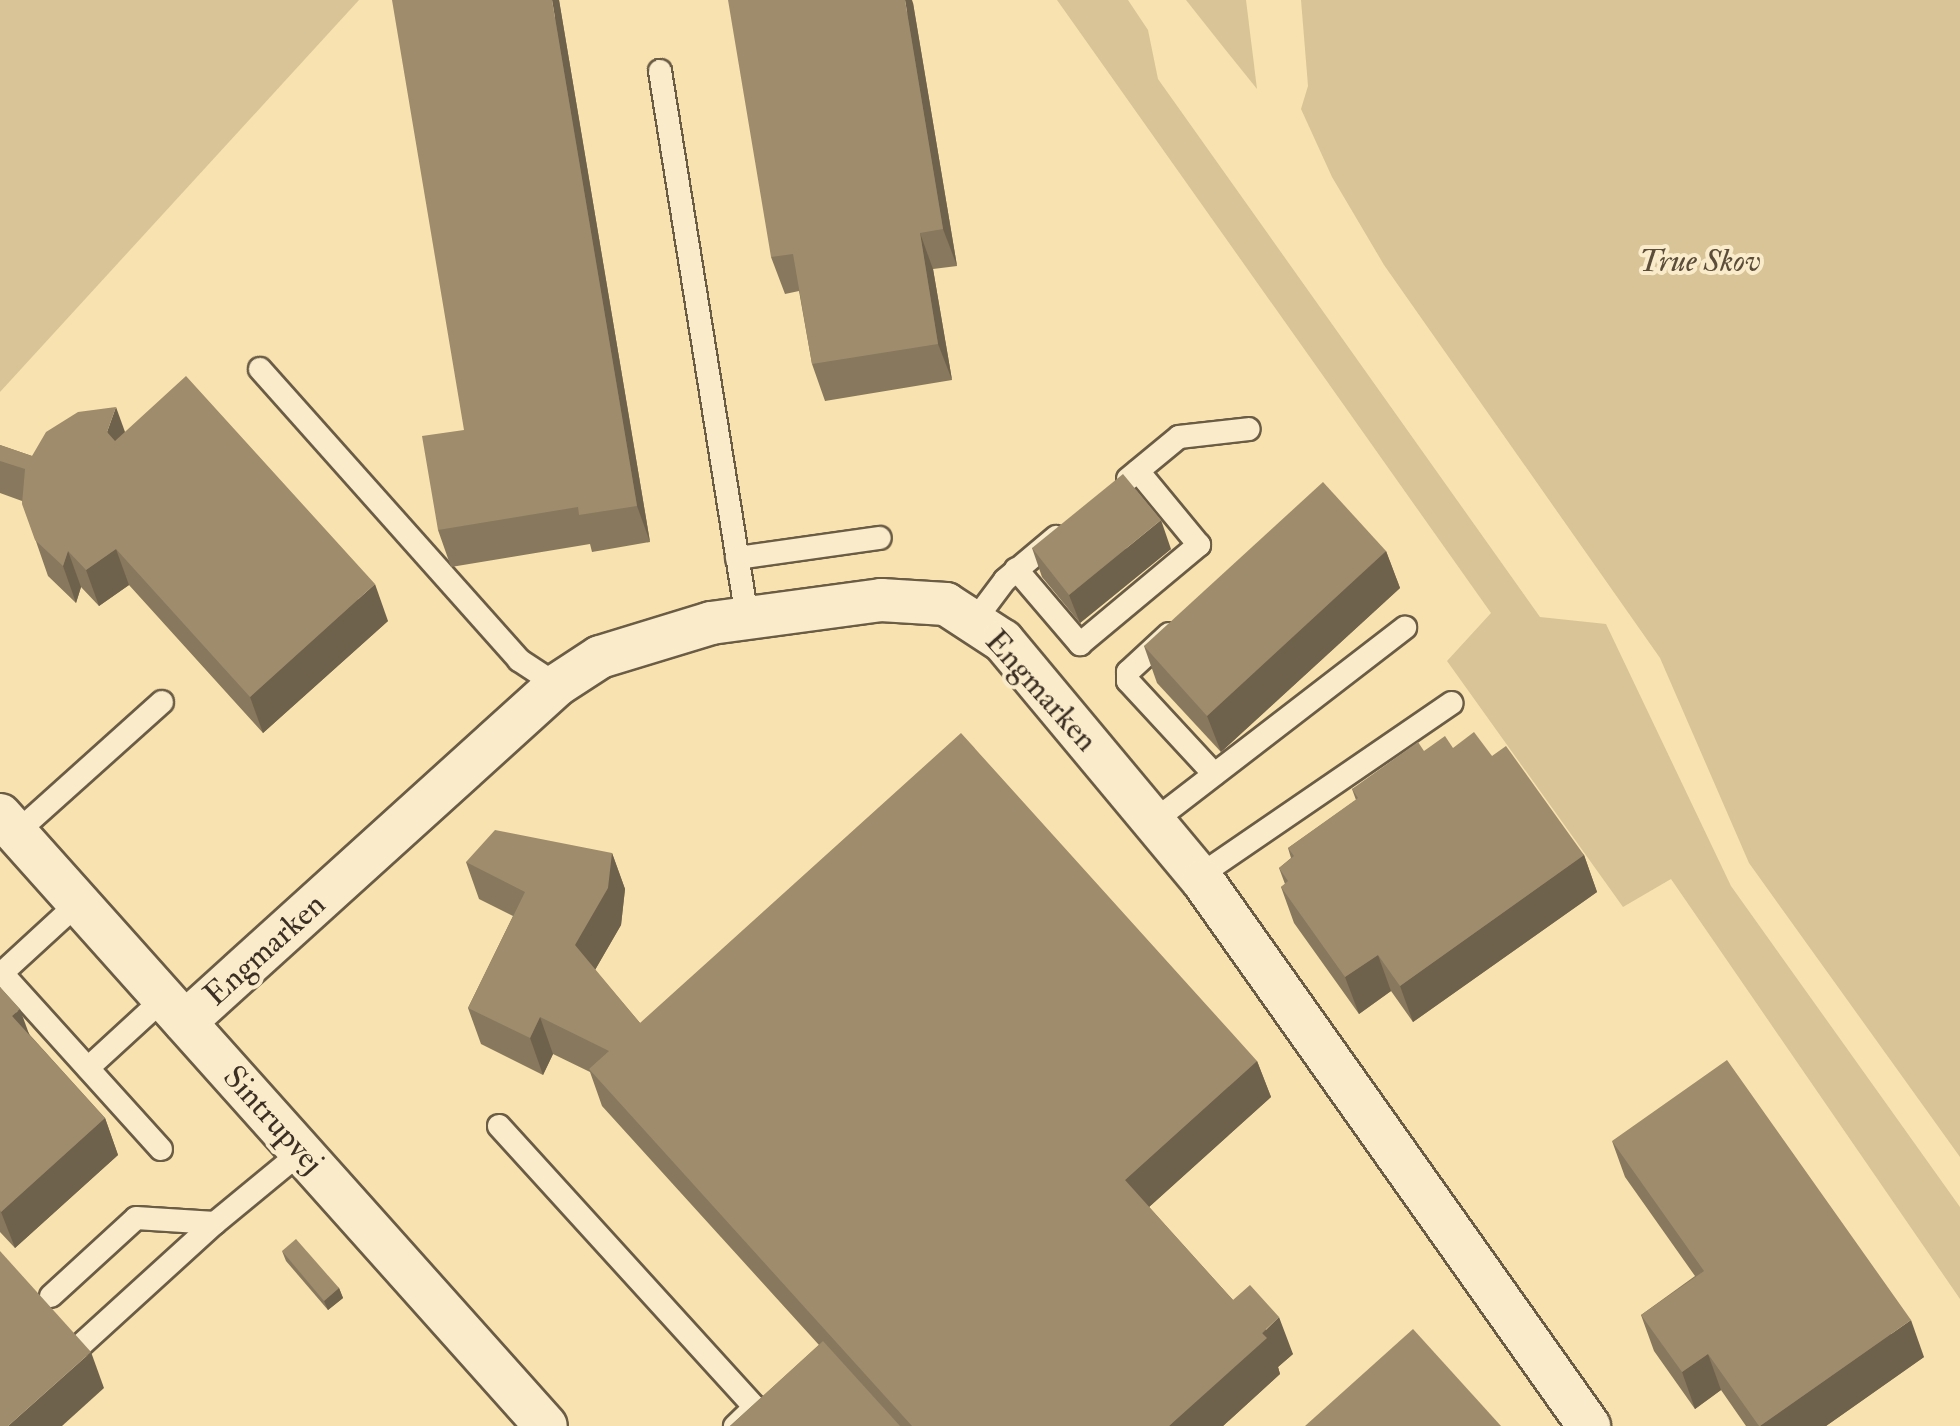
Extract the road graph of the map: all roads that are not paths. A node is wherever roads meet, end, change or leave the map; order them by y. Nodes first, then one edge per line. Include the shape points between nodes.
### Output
1 (660, 70) dead end
2 (260, 370) dead end
3 (1249, 429) dead end
4 (1138, 471) junction
5 (1107, 496) edge
6 (1077, 520) edge
7 (880, 538) dead end
8 (738, 558) junction
9 (1016, 569) junction
10 (1193, 614) edge
11 (747, 618) junction
12 (975, 620) junction
13 (1405, 628) dead end
14 (557, 684) junction
15 (162, 702) dead end
16 (1452, 703) dead end
17 (1214, 774) junction
18 (1154, 821) junction
19 (8, 824) edge
20 (1199, 876) junction
21 (78, 903) junction
22 (1, 972) edge
23 (175, 1010) junction
24 (88, 1068) junction
25 (499, 1126) dead end
26 (161, 1149) dead end
27 (301, 1152) junction
28 (215, 1223) junction
29 (51, 1296) dead end
30 (83, 1343) edge
31 (543, 1425) edge
32 (734, 1426) edge
33 (1588, 1426) edge

1 - 8 lane
2 - 14 lane via 519,660
3 - 4 lane via 1179,438
4 - 5 lane
4 - 9 lane via 1198,545 1080,644
6 - 9 lane
7 - 8 lane
8 - 11 lane
9 - 12 lane
10 - 17 lane via 1146,652 1128,681
11 - 12 street, Engmarken via 919,598
11 - 14 street, Engmarken via 651,637
12 - 18 street, Engmarken via 1041,684
13 - 17 lane
14 - 23 street, Engmarken
15 - 19 lane
16 - 20 lane
17 - 18 lane
18 - 20 street, Engmarken
19 - 21 street, Sintrupvej
20 - 33 street, Engmarken
21 - 22 lane
21 - 23 street, Sintrupvej
22 - 24 lane
23 - 24 lane
23 - 27 street, Sintrupvej
24 - 26 lane
25 - 32 lane via 755,1407
27 - 28 lane
27 - 31 street, Sintrupvej
28 - 29 lane via 136,1218
28 - 30 lane

